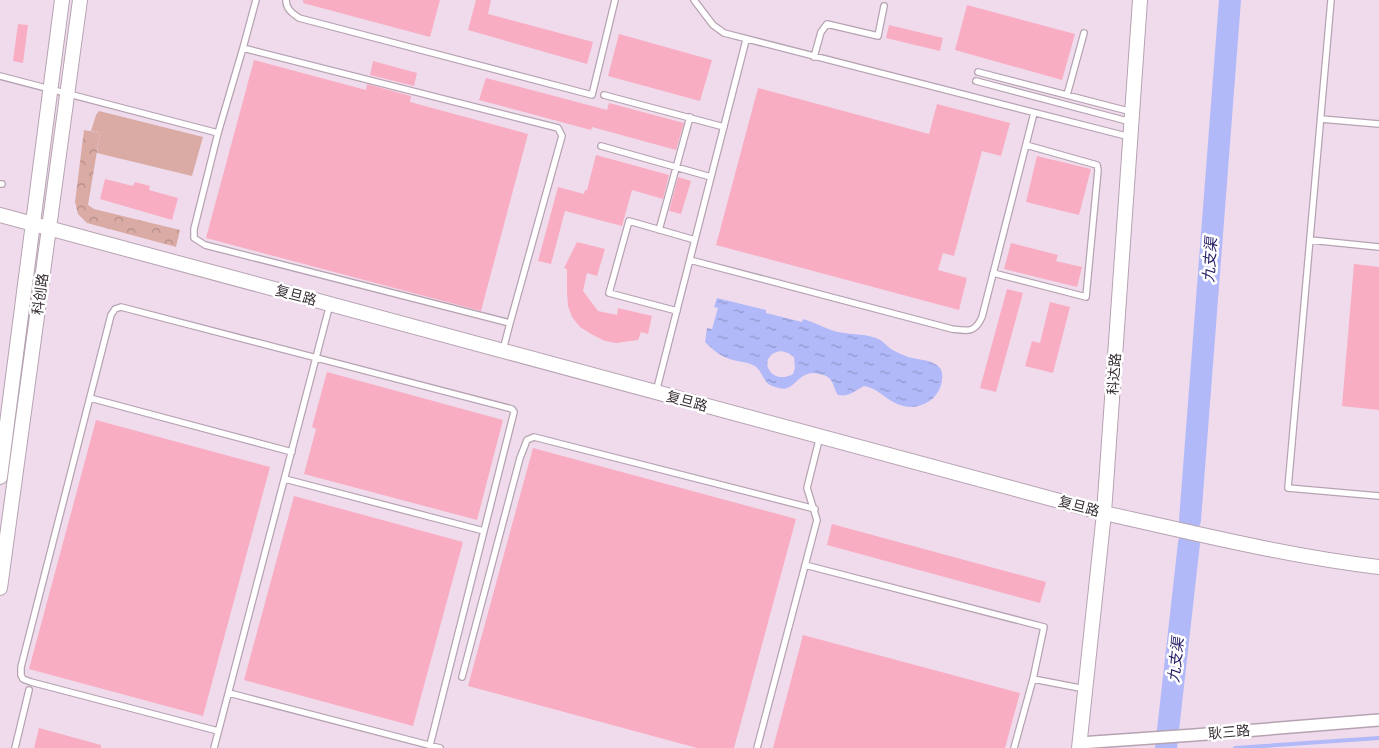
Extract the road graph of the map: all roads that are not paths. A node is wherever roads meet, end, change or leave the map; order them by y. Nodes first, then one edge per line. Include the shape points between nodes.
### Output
1 (62, 0) edge
2 (80, 0) edge
3 (256, 0) edge
4 (286, 0) edge
5 (615, 0) edge
6 (694, 0) edge
7 (1140, 0) edge
8 (1331, 0) edge
9 (884, 6) dead end
10 (1084, 33) dead end
11 (746, 40) junction
12 (243, 48) junction
13 (814, 57) junction
14 (978, 72) dead end
15 (0, 76) edge
16 (976, 81) dead end
17 (50, 89) junction
18 (67, 94) junction
19 (604, 95) dead end
20 (1067, 95) junction
21 (1034, 113) junction
22 (690, 117) junction
23 (1132, 117) junction
24 (1321, 119) junction
25 (1379, 124) edge
26 (724, 126) junction
27 (218, 133) junction
28 (1130, 137) junction
29 (1026, 145) junction
30 (601, 146) dead end
31 (676, 167) junction
32 (711, 177) junction
33 (0, 216) edge
34 (34, 224) junction
35 (49, 229) junction
36 (659, 230) junction
37 (695, 240) junction
38 (1310, 240) junction
39 (1379, 247) edge
40 (690, 260) junction
41 (993, 273) junction
42 (330, 304) junction
43 (677, 311) junction
44 (510, 323) junction
45 (503, 351) junction
46 (317, 357) junction
47 (656, 392) junction
48 (90, 398) junction
49 (820, 436) junction
50 (292, 452) junction
51 (0, 477) edge
52 (284, 479) junction
53 (1379, 496) edge
54 (815, 509) junction
55 (1104, 513) junction
56 (484, 531) junction
57 (805, 565) junction
58 (1379, 567) edge
59 (0, 588) edge
60 (462, 677) dead end
61 (1033, 679) junction
62 (1085, 689) junction
63 (28, 690) dead end
64 (229, 693) junction
65 (1379, 720) edge
66 (218, 731) junction
67 (430, 745) junction
68 (1079, 745) edge
69 (14, 748) edge
70 (214, 748) edge
71 (440, 748) edge
72 (757, 748) edge
73 (1014, 748) edge

1 - 17 street, 科创路
2 - 18 street, 科创路
3 - 12 lane
4 - 5 lane via 290,12 299,18 592,95
6 - 11 lane via 718,29
7 - 23 street, 科达路
8 - 24 lane
9 - 13 lane via 878,36 827,24 821,32
10 - 20 lane
11 - 13 lane
11 - 26 lane
12 - 27 lane
12 - 44 lane via 558,128 562,136
13 - 21 lane
14 - 20 lane
15 - 17 lane
16 - 23 lane
17 - 18 lane
17 - 34 street, 科创路
18 - 27 lane
18 - 35 street, 科创路
19 - 22 lane
20 - 23 lane
21 - 28 lane
21 - 29 lane
22 - 26 lane
22 - 31 lane
23 - 28 street, 科达路
24 - 25 lane
24 - 38 lane
26 - 32 lane
27 - 44 lane via 194,238 205,245
28 - 55 street, 科达路
29 - 41 lane
29 - 41 lane via 1096,165 1098,170 1086,297
30 - 31 lane
31 - 32 lane
31 - 36 lane
32 - 37 lane
33 - 34 street, 复旦路
34 - 35 street, 复旦路
34 - 51 street, 科创路
35 - 42 street, 复旦路
35 - 59 street, 科创路
36 - 37 lane
36 - 43 lane via 629,221 610,293
37 - 40 lane
38 - 39 lane
38 - 53 lane via 1288,488
40 - 41 lane via 943,327 969,331 978,326 982,317
40 - 43 lane
42 - 45 street, 复旦路
42 - 46 lane
43 - 47 lane
44 - 45 lane
45 - 47 street, 复旦路
46 - 48 lane via 121,307 111,315
46 - 50 lane
46 - 56 lane via 512,409 514,412
47 - 49 street, 复旦路
48 - 50 lane
48 - 66 lane via 21,675 31,682
49 - 54 lane via 808,488
49 - 55 street, 复旦路
50 - 52 lane
52 - 56 lane
52 - 64 lane
54 - 57 lane via 817,520
54 - 60 lane via 534,437 527,440
55 - 58 street, 复旦路 via 1282,552
55 - 62 street, 科达路
56 - 67 lane
57 - 61 lane via 1044,627
57 - 72 lane
61 - 62 lane
61 - 73 lane
62 - 68 street, 科达路
63 - 69 lane
64 - 66 lane
64 - 67 lane
65 - 68 street, 耿三路
66 - 70 lane
67 - 71 lane

